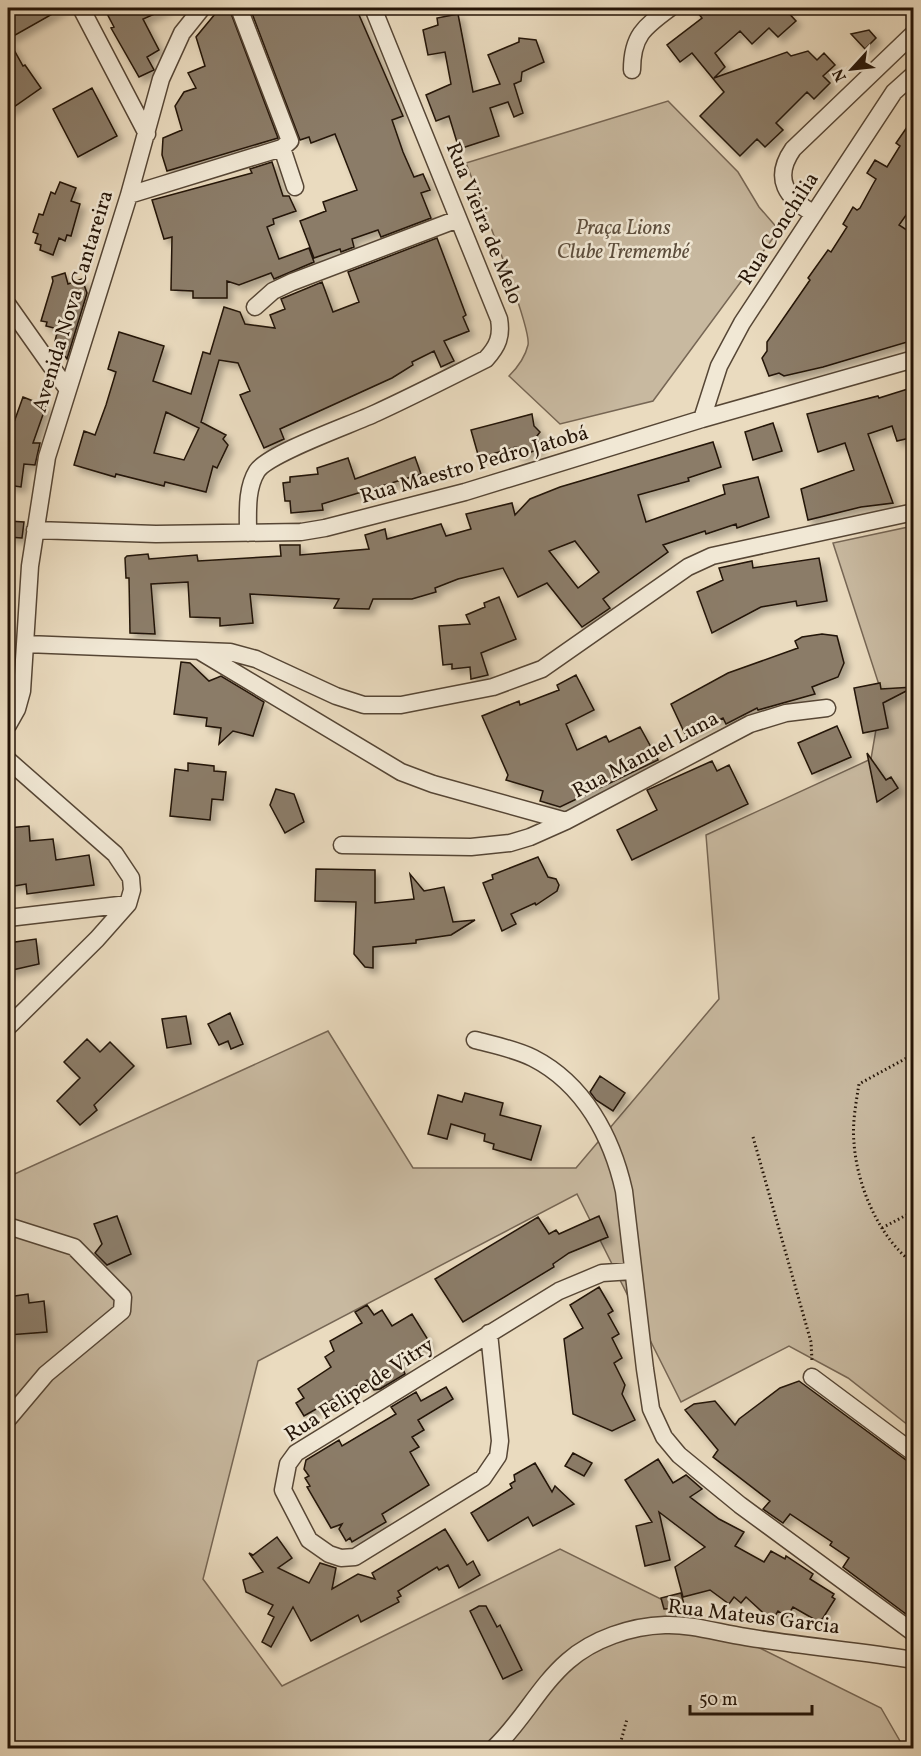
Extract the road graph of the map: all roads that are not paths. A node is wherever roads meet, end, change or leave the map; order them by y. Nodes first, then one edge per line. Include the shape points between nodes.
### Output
1 (81, 8) edge
2 (202, 8) edge
3 (239, 8) edge
4 (373, 8) edge
5 (670, 8) edge
6 (914, 33) edge
7 (632, 69) dead end
8 (914, 74) edge
9 (147, 134) junction
10 (282, 148) junction
11 (295, 187) dead end
12 (129, 195) junction
13 (814, 214) junction
14 (458, 219) junction
15 (8, 305) edge
16 (255, 307) dead end
17 (914, 358) edge
18 (68, 390) junction
19 (702, 419) junction
20 (914, 512) edge
21 (35, 530) junction
22 (248, 533) junction
23 (26, 644) junction
24 (197, 650) junction
25 (827, 708) dead end
26 (8, 725) edge
27 (8, 760) edge
28 (566, 821) junction
29 (342, 845) dead end
30 (128, 904) junction
31 (8, 918) edge
32 (8, 1027) edge
33 (475, 1040) dead end
34 (8, 1226) edge
35 (632, 1271) junction
36 (489, 1333) junction
37 (813, 1377) road end
38 (8, 1419) edge
39 (914, 1453) edge
40 (914, 1633) edge
41 (914, 1660) edge
42 (494, 1749) edge

1 - 9 street
2 - 9 street, Avenida Nova Cantareira via 171,55
3 - 10 street via 290,136
4 - 14 street, Rua Vieira de Melo
5 - 7 street via 637,38
6 - 13 street via 785,160 785,186 792,198
8 - 13 street, Rua Conchilia via 894,92
9 - 12 street, Avenida Nova Cantareira
10 - 11 street
10 - 12 street
12 - 18 street, Avenida Nova Cantareira
13 - 19 street, Rua Conchilia via 742,323 719,366
14 - 16 street via 292,282 273,291
14 - 22 street, Rua Vieira de Melo via 499,319 501,331 496,349 486,359 259,468 251,483
15 - 18 street
17 - 19 street, Rua Maestro Pedro Jatobá
18 - 21 street, Avenida Nova Cantareira via 47,457
19 - 22 street, Rua Maestro Pedro Jatobá via 356,522 301,532
20 - 24 street via 700,560 542,669 493,687 401,705 364,705 256,659
21 - 22 street, Rua Maestro Pedro Jatobá
21 - 23 street, Avenida Nova Cantareira
23 - 24 street
23 - 26 street, Avenida Nova Cantareira via 22,691
24 - 28 street, Rua Manuel Luna via 401,772
25 - 28 street, Rua Manuel Luna via 786,713 750,724
27 - 30 street via 116,854 131,878
28 - 29 street via 510,843 429,848
30 - 31 street
30 - 32 street
33 - 35 street via 533,1058 584,1100 605,1131 618,1163
34 - 38 street via 74,1247 123,1297 122,1311 46,1374
35 - 36 street, Rua Felipe de Vitry via 587,1277
35 - 40 street via 651,1409 672,1448 740,1505
36 - 36 street, Rua Felipe de Vitry via 296,1453 288,1464 283,1490 309,1540 317,1547 341,1558 355,1557 467,1489 490,1469 498,1456 500,1441
37 - 39 street
41 - 42 street, Rua Mateus Garcia via 685,1626 645,1627 600,1640 568,1661

